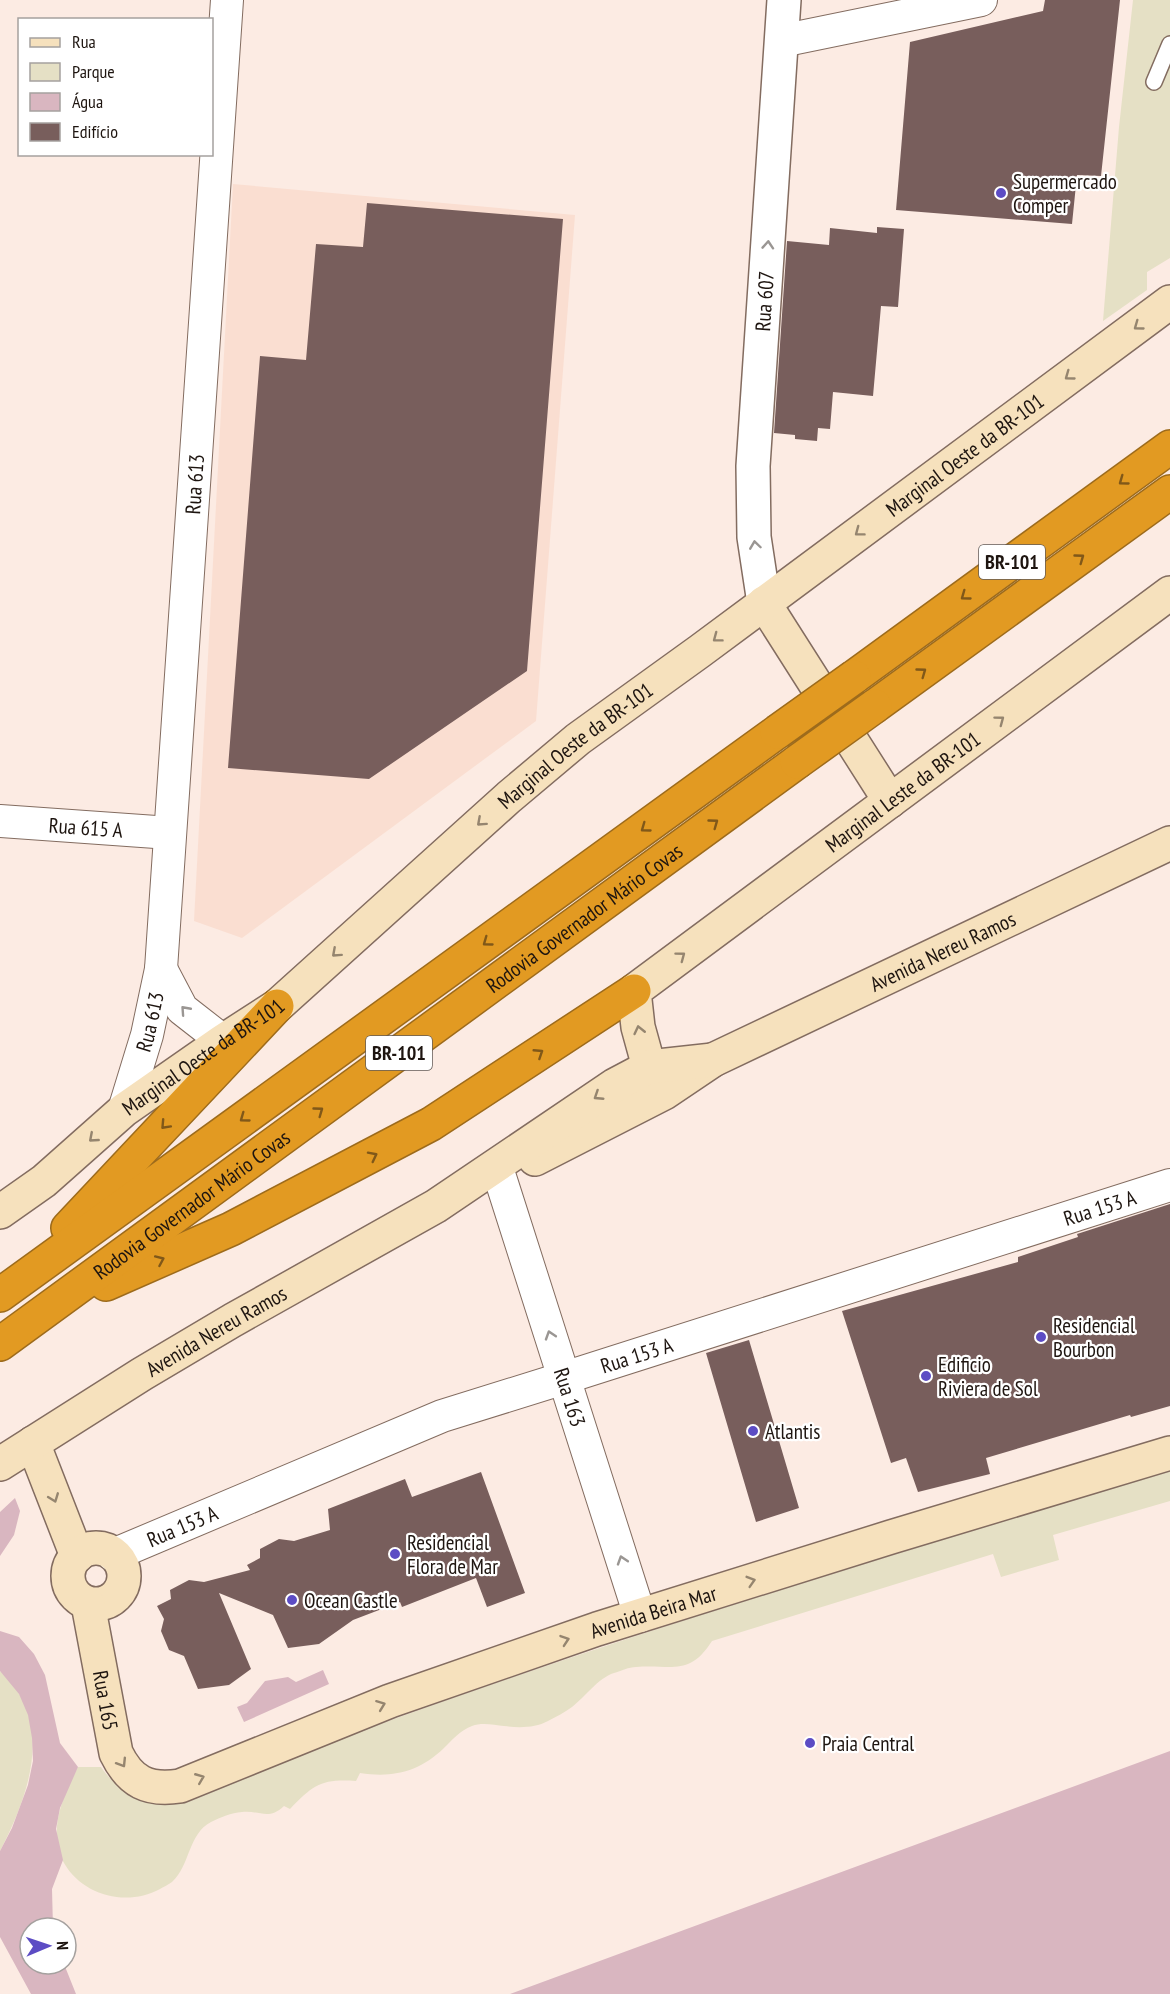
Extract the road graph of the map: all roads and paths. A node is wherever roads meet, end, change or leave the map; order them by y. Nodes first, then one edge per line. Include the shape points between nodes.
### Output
1 (227, 0) edge
2 (784, 0) edge
3 (981, 0) edge
4 (782, 41) junction
5 (1170, 44) edge
6 (1154, 82) dead end
7 (1170, 302) edge
8 (1170, 447) edge
9 (1170, 492) edge
10 (1170, 593) edge
11 (764, 603) junction
12 (890, 801) junction
13 (0, 821) edge
14 (170, 833) junction
15 (1170, 843) edge
16 (160, 969) junction
17 (634, 991) junction
18 (277, 1006) junction
19 (223, 1041) junction
20 (713, 1060) junction
21 (649, 1067) junction
22 (124, 1110) junction
23 (616, 1119) junction
24 (500, 1177) junction
25 (1170, 1185) edge
26 (436, 1206) junction
27 (0, 1212) edge
28 (7, 1290) edge
29 (49, 1309) junction
30 (0, 1344) edge
31 (564, 1378) junction
32 (33, 1443) junction
33 (1170, 1453) edge
34 (0, 1464) edge
35 (113, 1555) junction
36 (77, 1556) junction
37 (88, 1604) junction
38 (640, 1616) junction
39 (144, 1785) joint

1 - 14 street, Rua 613
2 - 4 street, Rua 607
3 - 4 street
11 -> 4 street, Rua 607 via 754,537 753,475
5 - 6 lane
7 -> 11 main road, Marginal Oeste da BR-101
8 -> 28 highway, Rodovia Governador Mário Covas / BR-101, bridge
29 -> 9 highway, Rodovia Governador Mário Covas / BR-101, bridge
12 -> 10 main road, Marginal Leste da BR-101
11 - 12 main road
11 -> 18 main road, Marginal Oeste da BR-101 via 578,739
17 -> 12 main road, Marginal Leste da BR-101
13 - 14 street, Rua 615 A
14 - 16 street, Rua 613
15 - 20 main road, Avenida Nereu Ramos
19 -> 16 street, Rua 613 via 182,1009
16 - 22 street, Rua 613 via 147,1035
21 -> 17 main road via 638,1027
29 -> 17 highway via 231,1228 379,1153 431,1124
18 - 19 main road, Marginal Oeste da BR-101
18 -> 28 highway
19 - 22 main road, Marginal Oeste da BR-101
20 - 21 main road, Avenida Nereu Ramos
20 - 23 main road, Avenida Nereu Ramos
21 - 23 main road via 647,1081
21 -> 26 main road, Avenida Nereu Ramos via 592,1100
22 -> 27 main road, Marginal Oeste da BR-101 via 44,1181
23 - 24 main road, Avenida Nereu Ramos
24 - 26 main road, Avenida Nereu Ramos
31 -> 24 street, Rua 163
25 - 31 street, Rua 153 A
26 - 32 main road, Avenida Nereu Ramos via 223,1326
29 - 30 highway, Rodovia Governador Mário Covas / BR-101
31 - 35 street, Rua 153 A via 442,1416
38 -> 31 street, Rua 163
32 - 34 main road, Avenida Nereu Ramos
32 -> 36 main road
38 -> 33 main road, Avenida Beira Mar
35 - 36 main road via 96,1548
35 - 37 main road via 123,1572 118,1593 100,1604
36 - 37 main road via 70,1565 70,1588
37 -> 39 main road, Rua 165 via 116,1753 123,1767
39 -> 38 main road, Avenida Beira Mar via 180,1786 390,1701

